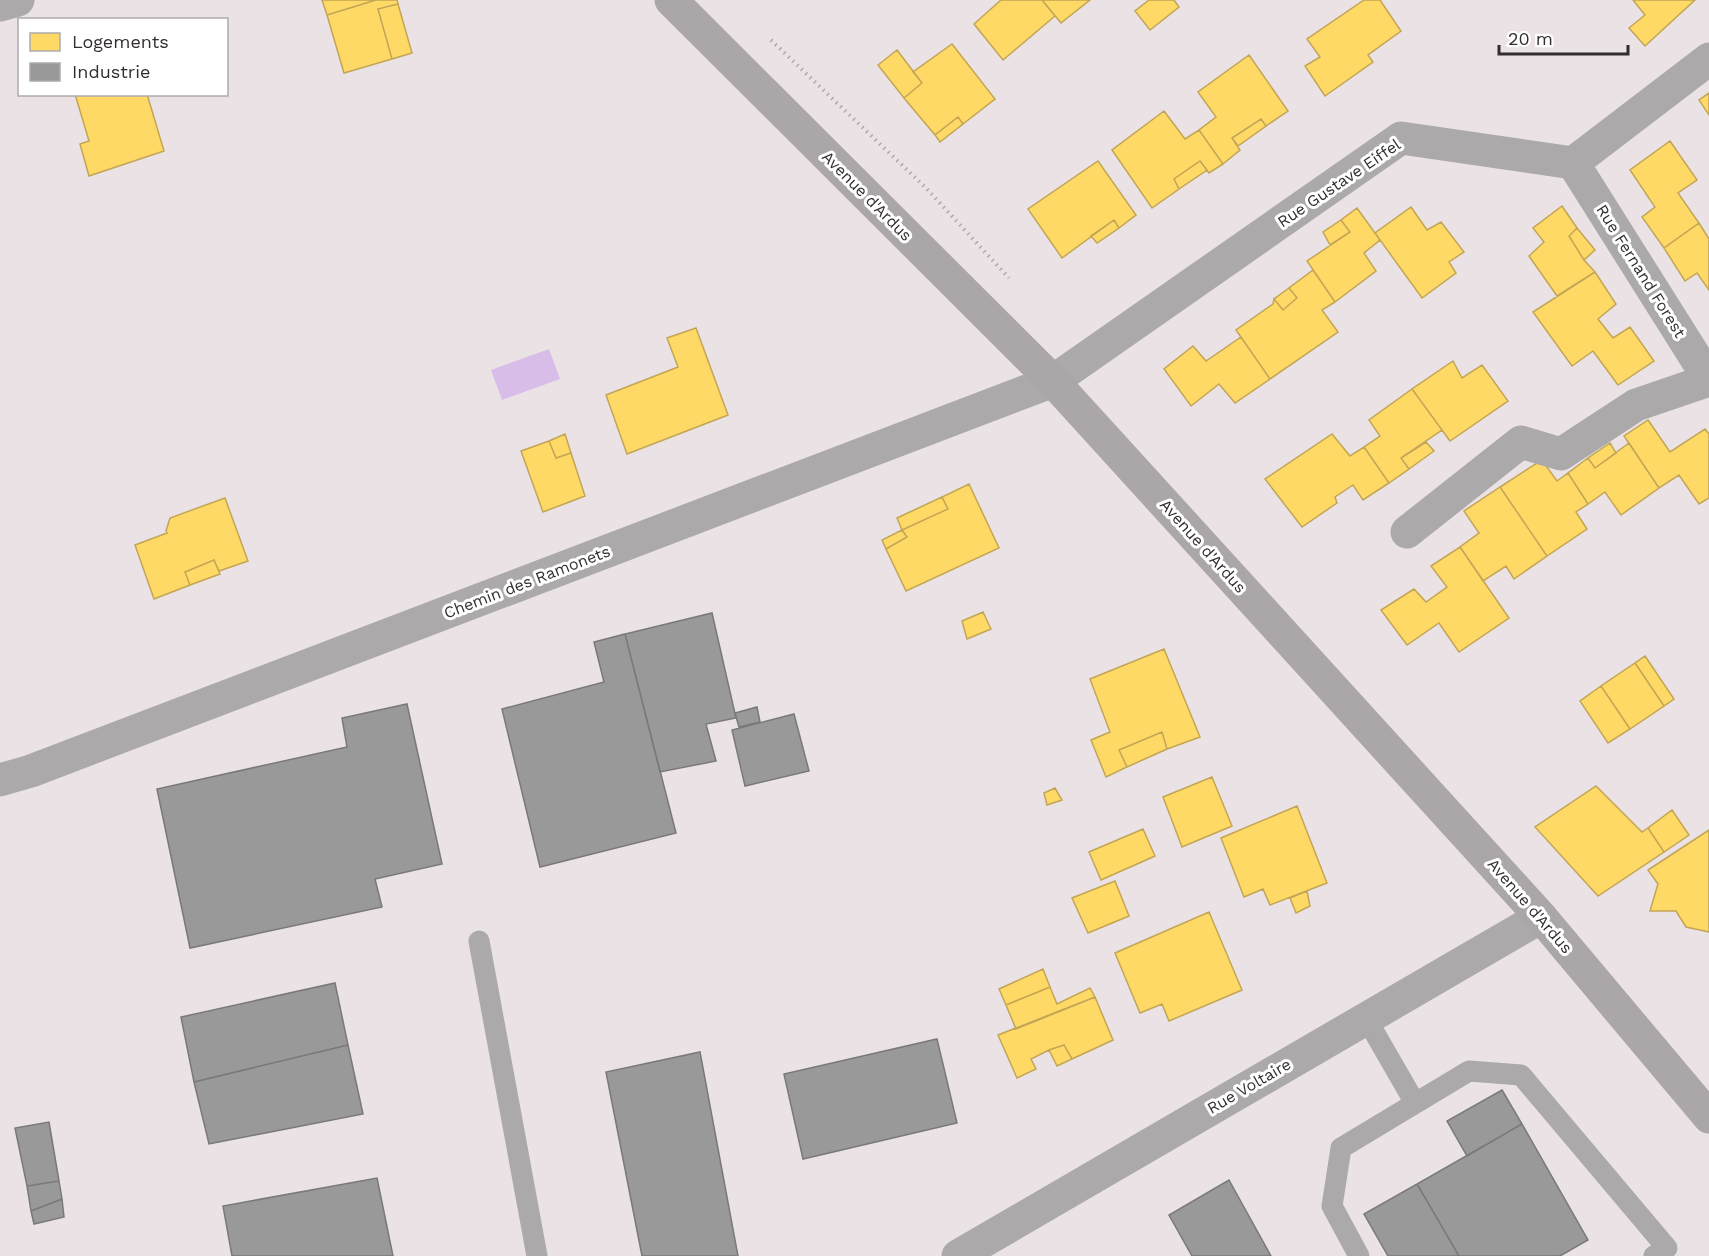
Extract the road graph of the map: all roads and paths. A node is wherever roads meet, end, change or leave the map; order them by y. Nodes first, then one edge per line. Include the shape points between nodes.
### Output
1 (18, 0) edge
2 (671, 0) edge
3 (0, 5) edge
4 (1709, 59) edge
5 (1573, 163) junction
6 (1709, 379) edge
7 (1053, 381) junction
8 (1407, 532) dead end
9 (0, 780) edge
10 (1541, 916) junction
11 (479, 941) dead end
12 (1366, 1018) junction
13 (1415, 1103) junction
14 (1709, 1118) edge
15 (537, 1256) edge
16 (958, 1256) edge
17 (1359, 1256) edge
18 (1654, 1256) edge

1 - 3 street
2 - 7 main road, Avenue d'Ardus
4 - 5 street
5 - 6 street, Rue Fernand Forest
5 - 7 street, Rue Gustave Eiffel via 1401,138
6 - 8 street via 1636,405 1561,454 1521,442
7 - 9 street, Chemin des Ramonets via 43,767
7 - 10 main road, Avenue d'Ardus
10 - 12 street, Rue Voltaire
10 - 14 main road, Avenue d'Ardus
11 - 15 lane
12 - 13 lane
12 - 16 street, Rue Voltaire
13 - 17 lane via 1341,1148 1332,1206
13 - 18 lane via 1469,1071 1521,1075 1667,1248

